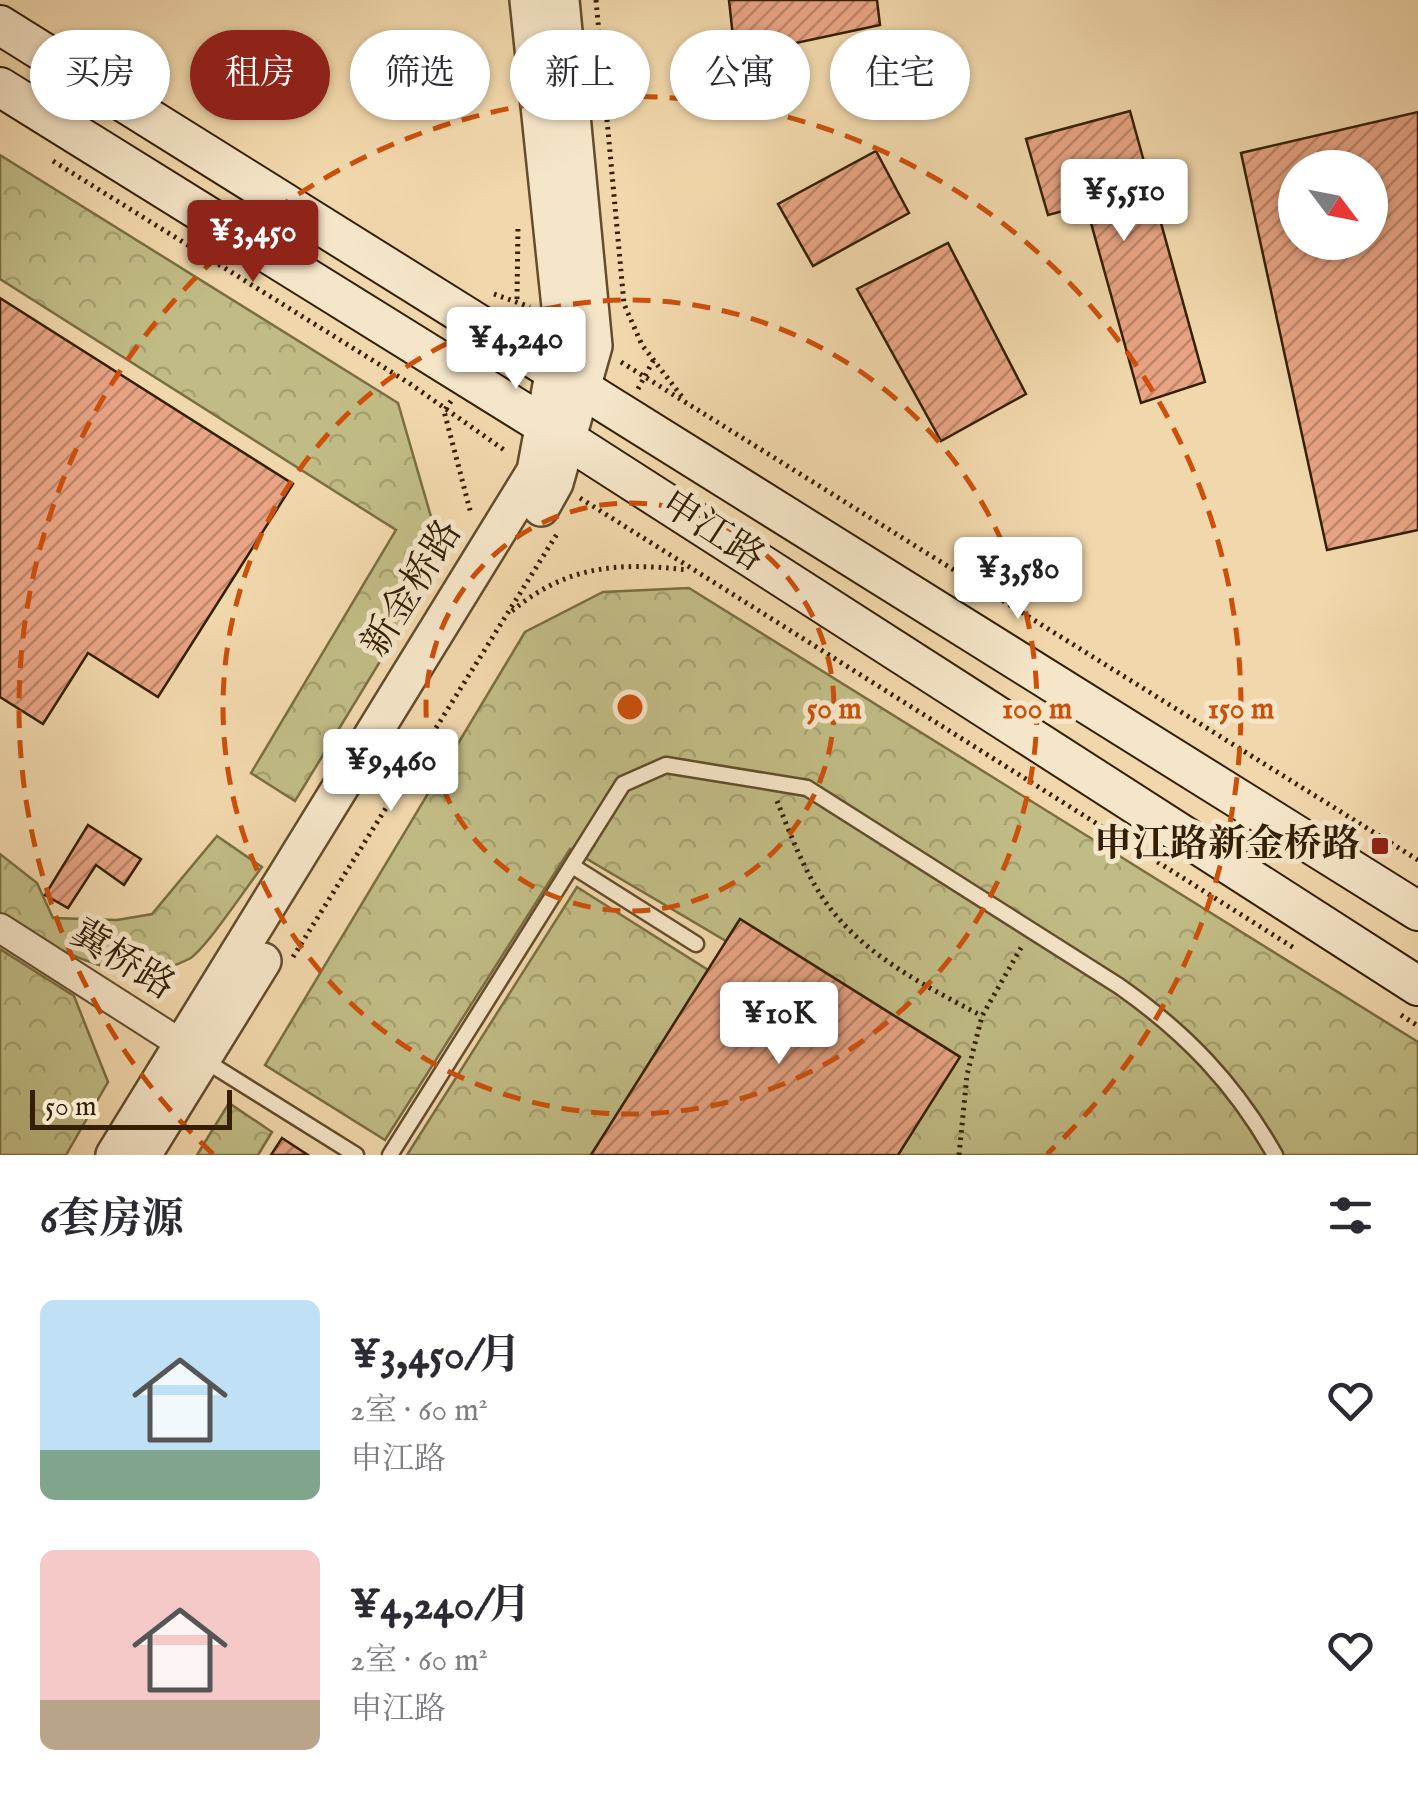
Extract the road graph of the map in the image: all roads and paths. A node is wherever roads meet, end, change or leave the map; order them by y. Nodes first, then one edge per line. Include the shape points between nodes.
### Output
1 (528, 0) edge
2 (561, 0) edge
3 (596, 0) edge
4 (0, 24) edge
5 (0, 87) edge
6 (49, 159) dead end
7 (518, 264) dead end
8 (517, 299) dead end
9 (654, 359) junction
10 (568, 382) junction
11 (688, 404) junction
12 (444, 411) dead end
13 (555, 432) junction
14 (574, 508) dead end
15 (559, 531) dead end
16 (694, 570) junction
17 (506, 616) junction
18 (769, 782) junction
19 (1418, 860) edge
20 (574, 868) junction
21 (1418, 910) edge
22 (0, 928) edge
23 (1032, 930) junction
24 (696, 944) dead end
25 (1300, 952) dead end
26 (289, 963) dead end
27 (1418, 986) edge
28 (1384, 1005) dead end
29 (982, 1016) junction
30 (1418, 1026) edge
31 (193, 1052) junction
32 (114, 1155) edge
33 (143, 1155) edge
34 (356, 1155) edge
35 (390, 1155) edge
36 (959, 1155) edge
37 (1275, 1155) edge

1 - 10 street, 新金桥路
2 - 10 street, 新金桥路 via 594,346
3 - 9 path via 624,304
4 - 10 main road, 申江路
5 - 13 main road, 申江路
6 - 12 path
7 - 8 path
9 - 11 path
9 - 11 path via 645,377
10 - 13 street, 新金桥路
10 - 21 main road, 申江路
11 - 19 path
13 - 27 main road, 申江路
13 - 31 street, 新金桥路 via 550,493
14 - 16 path via 580,498
15 - 17 path
16 - 17 path via 591,569 542,586
16 - 25 path
17 - 26 path
18 - 20 lane via 666,765 652,771 624,784
18 - 23 lane via 808,788
18 - 29 path via 796,848 834,913 884,957
20 - 24 lane
20 - 35 lane
22 - 31 street, 冀桥路
23 - 29 path
23 - 37 lane via 1167,1020 1216,1067
28 - 30 path
29 - 36 path via 967,1076
31 - 32 street, 新金桥路
31 - 33 street, 新金桥路
31 - 34 lane

